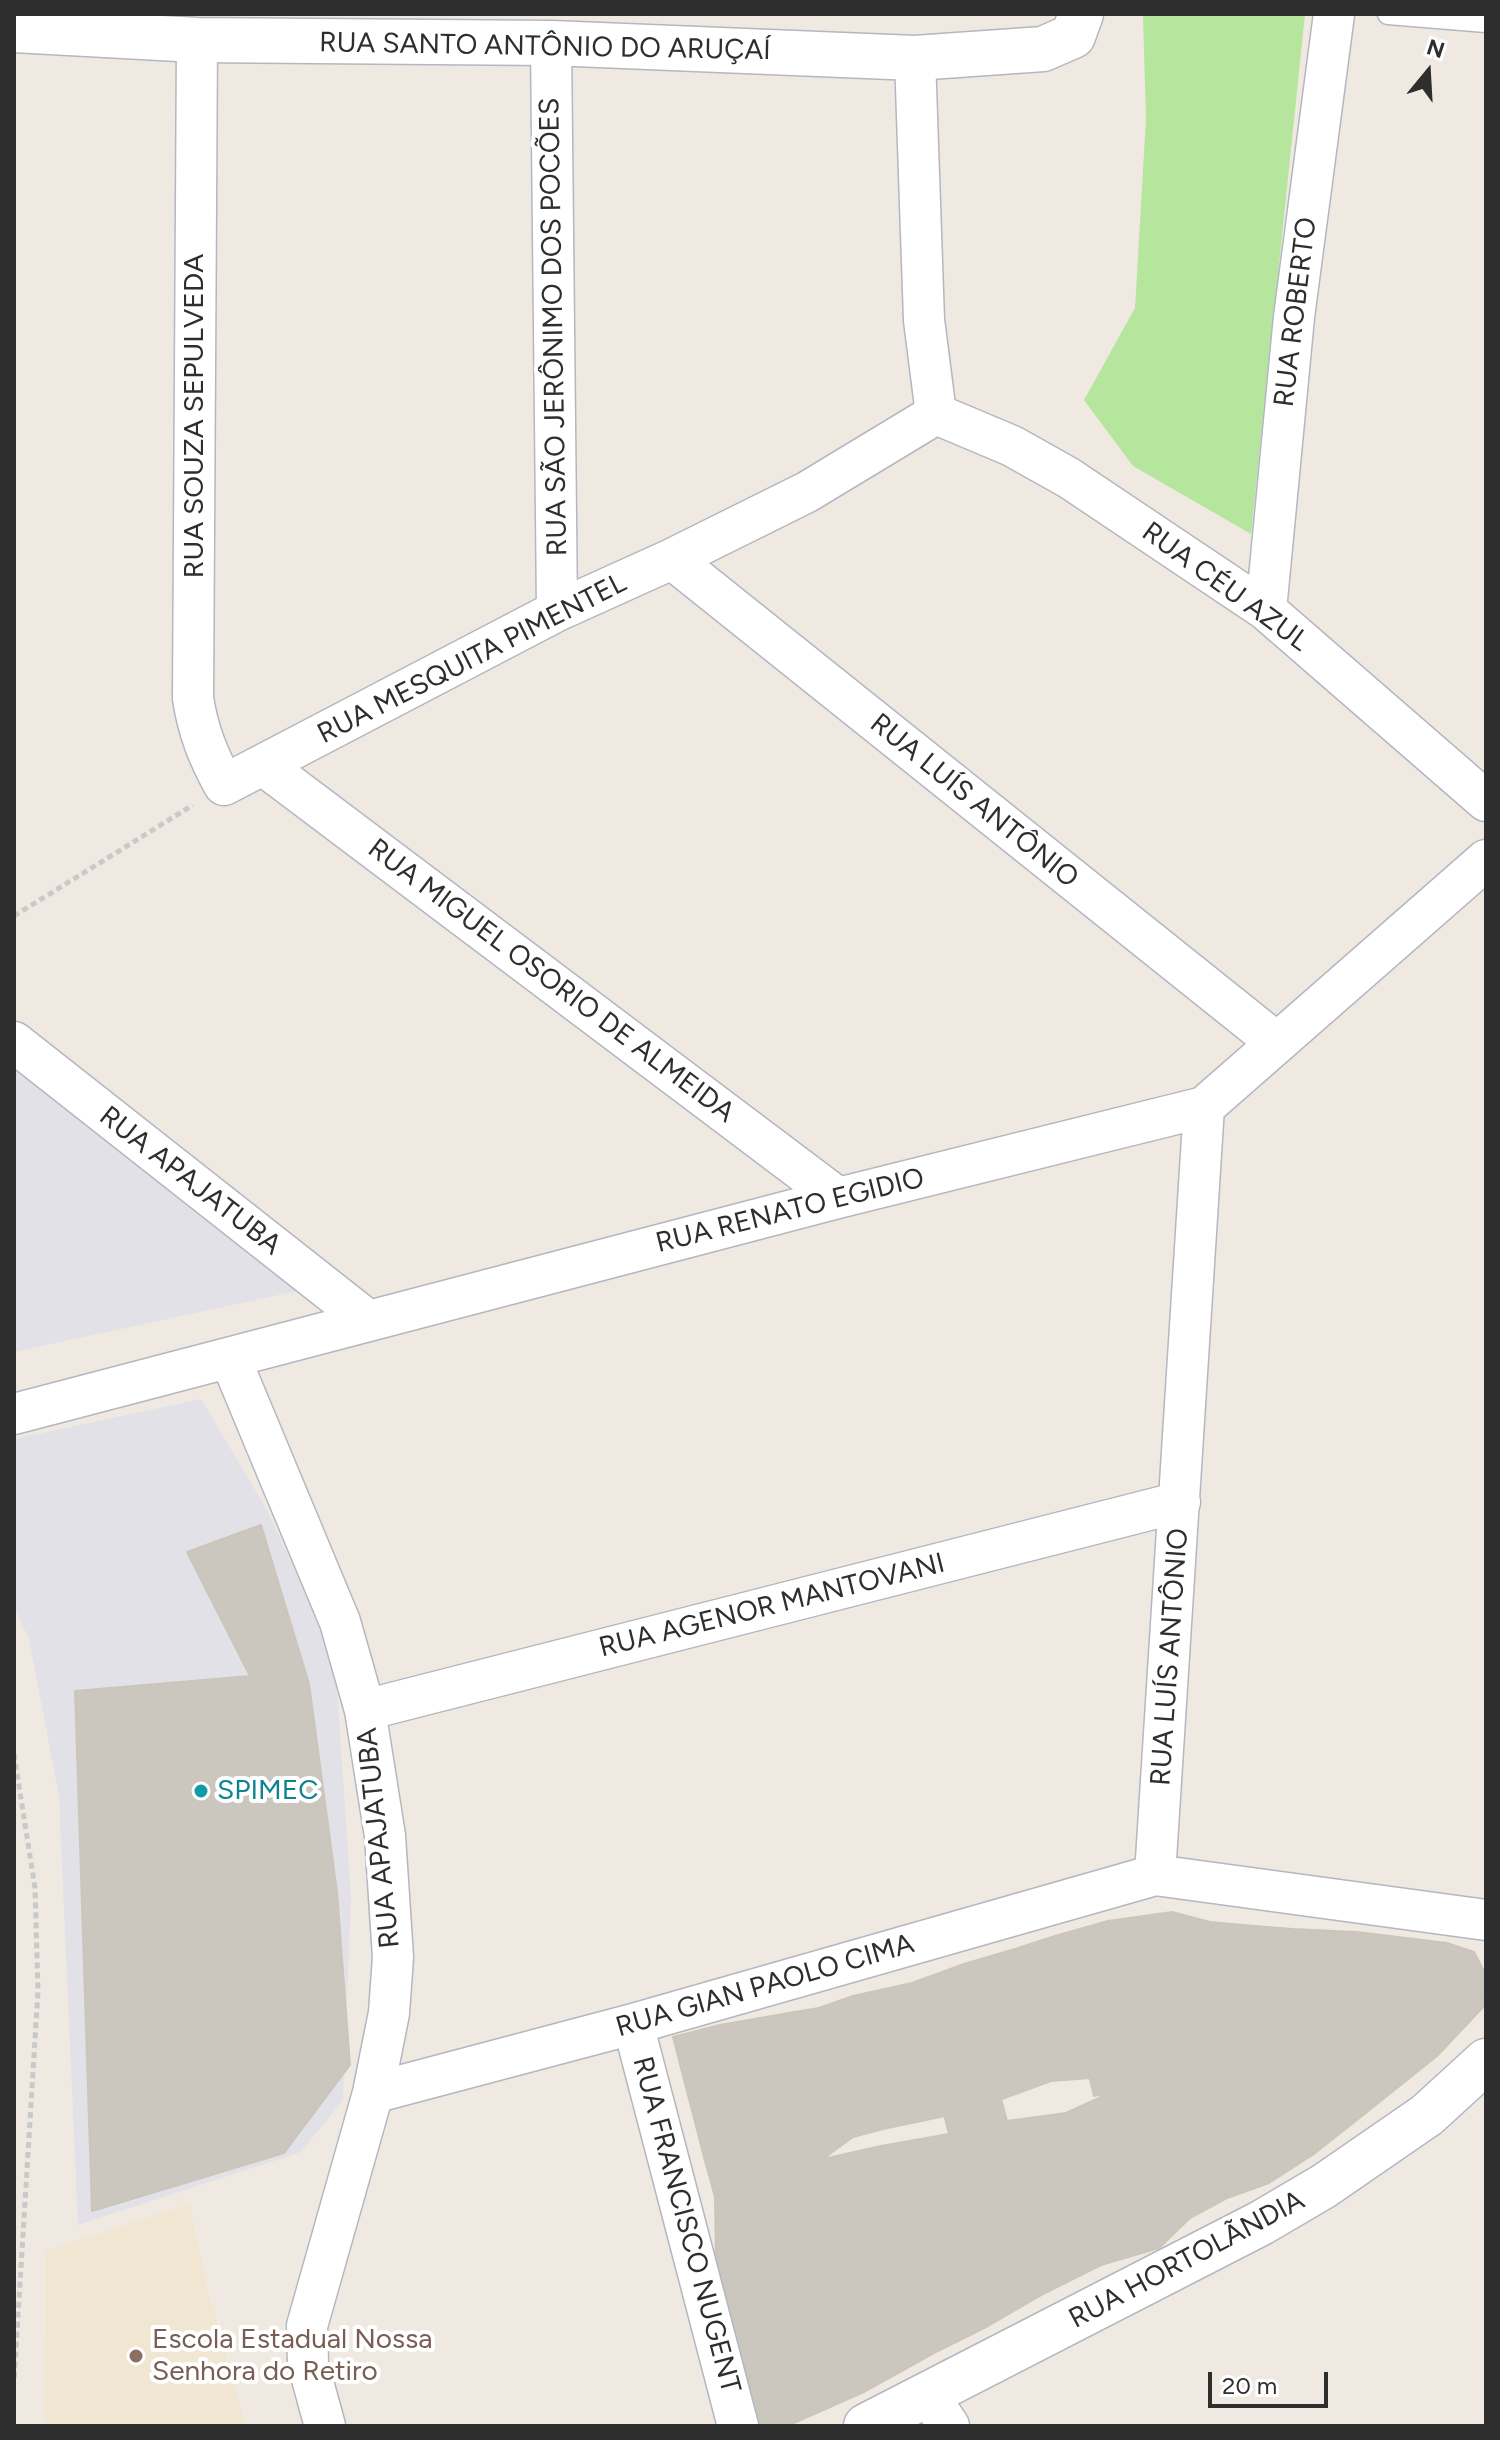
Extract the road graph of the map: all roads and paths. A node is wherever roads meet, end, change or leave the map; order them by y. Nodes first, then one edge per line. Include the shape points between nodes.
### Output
1 (1334, 14) edge
2 (1388, 14) edge
3 (1486, 22) edge
4 (1077, 25) edge
5 (14, 30) edge
6 (197, 40) junction
7 (551, 43) junction
8 (915, 58) junction
9 (936, 414) junction
10 (672, 559) junction
11 (1266, 610) junction
12 (557, 611) junction
13 (263, 765) junction
14 (224, 785) junction
15 (1486, 801) edge
16 (1486, 860) edge
17 (14, 916) edge
18 (14, 1042) edge
19 (1277, 1043) junction
20 (1204, 1107) junction
21 (838, 1198) junction
22 (367, 1320) junction
23 (230, 1358) junction
24 (14, 1414) edge
25 (1180, 1502) junction
26 (365, 1710) junction
27 (14, 1754) edge
28 (1155, 1875) junction
29 (1486, 1920) edge
30 (633, 2024) junction
31 (1486, 2061) edge
32 (373, 2093) junction
33 (14, 2381) edge
34 (938, 2411) edge
35 (325, 2426) edge
36 (738, 2426) edge
37 (866, 2426) edge

1 - 11 street, RUA ROBERTO via 1294,317
2 - 3 lane
4 - 8 street, RUA SANTO ANTÔNIO DO ARUÇAÍ via 1043,49
5 - 6 street, RUA SANTO ANTÔNIO DO ARUÇAÍ
6 - 7 street, RUA SANTO ANTÔNIO DO ARUÇAÍ
6 - 14 street, RUA SOUZA SEPULVEDA via 193,698 204,749
7 - 8 street, RUA SANTO ANTÔNIO DO ARUÇAÍ
7 - 12 street, RUA SÃO JERÔNIMO DOS POCÕES
8 - 9 street via 924,320
9 - 10 street, RUA MESQUITA PIMENTEL via 807,492
9 - 11 street, RUA CÉU AZUL via 1012,446 1069,478
10 - 12 street, RUA MESQUITA PIMENTEL
10 - 19 street, RUA LUÍS ANTÔNIO
11 - 15 street, RUA CÉU AZUL
12 - 13 street, RUA MESQUITA PIMENTEL
13 - 14 street, RUA MESQUITA PIMENTEL
13 - 21 street, RUA MIGUEL OSORIO DE ALMEIDA
14 - 17 path
16 - 19 street, RUA RENATO EGIDIO
18 - 22 street, RUA APAJATUBA
19 - 20 street, RUA RENATO EGIDIO
20 - 21 street, RUA RENATO EGIDIO
20 - 25 street, RUA LUÍS ANTÔNIO
21 - 22 street, RUA RENATO EGIDIO
22 - 23 street, RUA RENATO EGIDIO
23 - 24 street, RUA RENATO EGIDIO
23 - 26 street, RUA APAJATUBA via 340,1622
25 - 26 street, RUA AGENOR MANTOVANI
25 - 28 street, RUA LUÍS ANTÔNIO
26 - 32 street, RUA APAJATUBA via 385,1836 393,1957 389,2013
27 - 33 path via 35,1888 38,1991
28 - 29 street
28 - 30 street, RUA GIAN PAOLO CIMA
30 - 32 street, RUA GIAN PAOLO CIMA
30 - 36 street, RUA FRANCISCO NUGENT
31 - 34 street, RUA HORTOLÃNDIA via 1427,2115 1324,2186
32 - 35 street, RUA APAJATUBA via 307,2326 308,2364
34 - 37 street, RUA HORTOLÃNDIA

